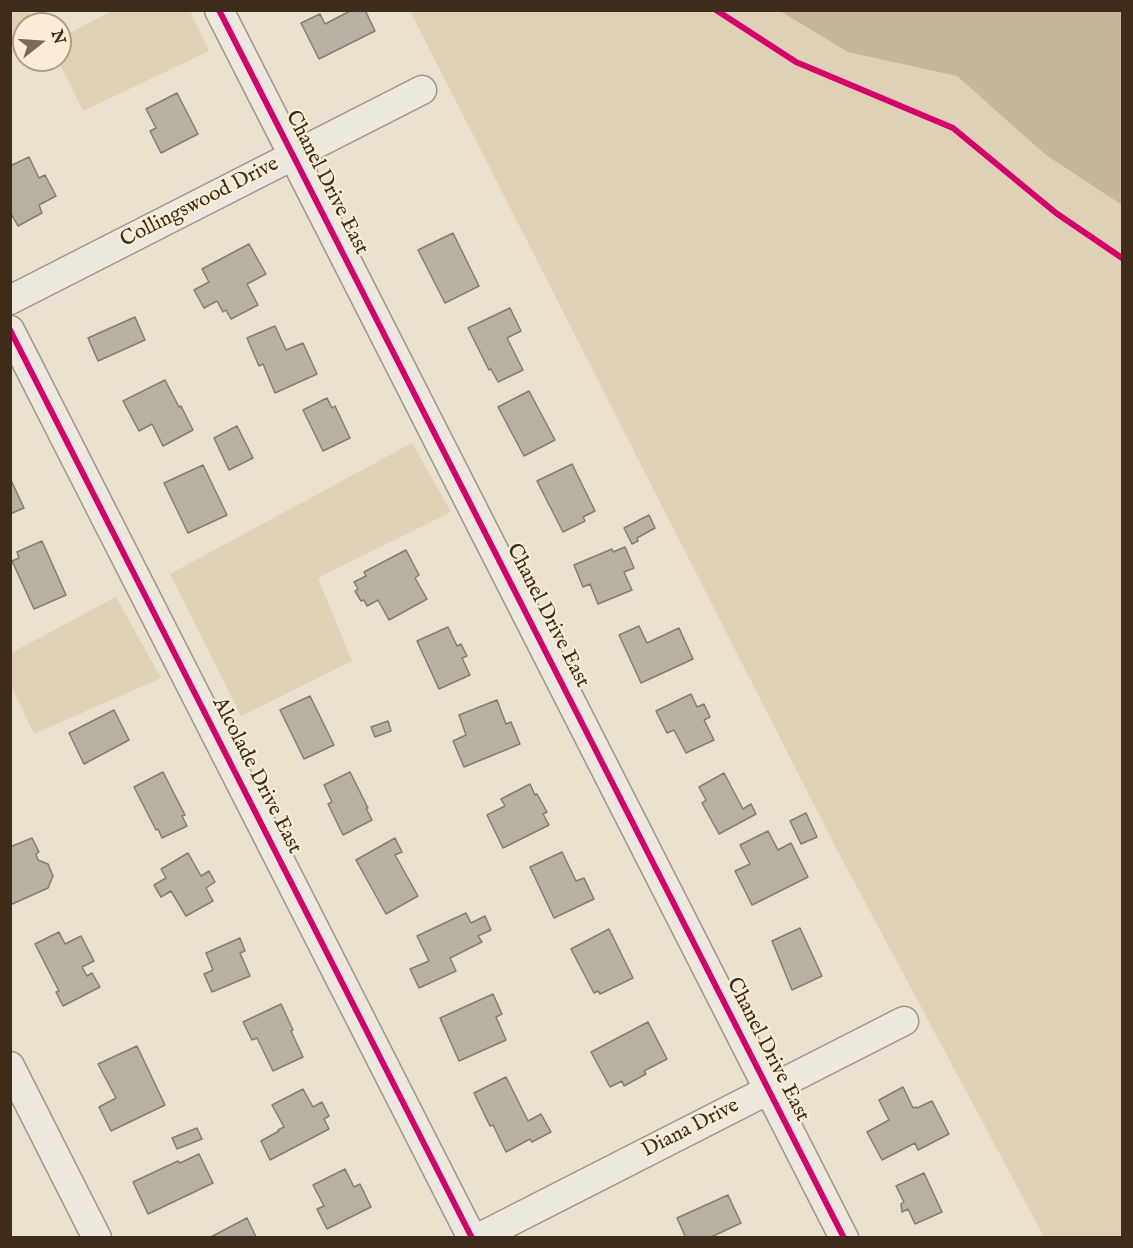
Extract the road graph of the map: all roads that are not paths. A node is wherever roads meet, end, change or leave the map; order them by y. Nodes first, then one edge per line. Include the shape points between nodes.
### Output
1 (219, 10) edge
2 (422, 90) dead end
3 (293, 156) junction
4 (10, 300) edge
5 (10, 330) edge
6 (904, 1021) dead end
7 (10, 1066) edge
8 (769, 1090) junction
9 (97, 1238) edge
10 (472, 1238) edge
11 (478, 1238) edge
12 (844, 1238) edge

1 - 3 street, Chanel Drive East
2 - 3 street, Collingswood Drive
3 - 4 street, Collingswood Drive
3 - 8 street, Chanel Drive East
5 - 10 street, Alcolade Drive East
6 - 8 street, Diana Drive
7 - 9 street
8 - 11 street, Diana Drive
8 - 12 street, Chanel Drive East

